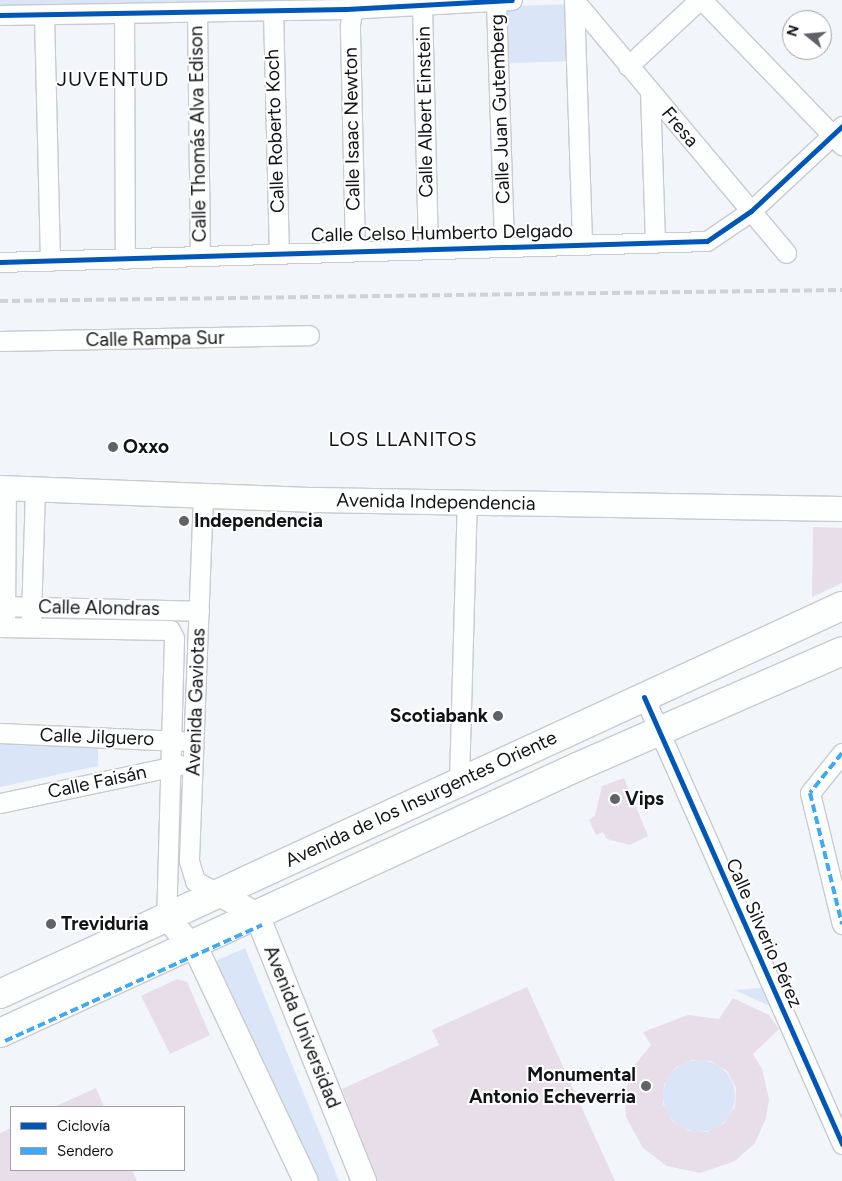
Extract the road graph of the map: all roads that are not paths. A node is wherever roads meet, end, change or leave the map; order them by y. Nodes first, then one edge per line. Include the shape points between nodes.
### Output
1 (574, 0) edge
2 (701, 0) edge
3 (504, 1) edge
4 (350, 4) edge
5 (422, 5) junction
6 (273, 11) junction
7 (197, 12) junction
8 (124, 14) junction
9 (0, 15) edge
10 (44, 15) junction
11 (628, 66) junction
12 (650, 91) junction
13 (839, 135) edge
14 (751, 211) junction
15 (655, 243) junction
16 (582, 245) junction
17 (504, 247) junction
18 (428, 249) junction
19 (355, 251) junction
20 (279, 252) junction
21 (786, 253) dead end
22 (200, 256) junction
23 (125, 258) junction
24 (50, 261) junction
25 (0, 262) edge
26 (309, 335) dead end
27 (0, 341) edge
28 (3, 488) edge
29 (35, 488) junction
30 (203, 495) junction
31 (467, 502) junction
32 (842, 509) edge
33 (2, 606) edge
34 (31, 606) junction
35 (842, 606) edge
36 (199, 611) junction
37 (3, 627) edge
38 (31, 628) junction
39 (170, 630) joint
40 (842, 651) edge
41 (644, 698) junction
42 (0, 733) edge
43 (659, 734) junction
44 (169, 740) junction
45 (194, 742) junction
46 (842, 753) edge
47 (194, 764) junction
48 (170, 766) junction
49 (459, 781) junction
50 (0, 803) edge
51 (218, 893) junction
52 (166, 917) junction
53 (259, 920) junction
54 (842, 924) edge
55 (194, 951) junction
56 (0, 994) edge
57 (3, 1037) edge
58 (842, 1144) edge
59 (306, 1181) edge
60 (364, 1181) edge

1 - 11 street, Fresa
1 - 16 street
2 - 11 street
2 - 13 street
3 - 5 street
3 - 17 street, Calle Juan Gutemberg
4 - 5 street
4 - 6 street
4 - 19 street, Calle Isaac Newton
5 - 18 street, Calle Albert Einstein
6 - 7 street
6 - 20 street, Calle Roberto Koch
7 - 8 street
7 - 22 street, Calle Thomás Alva Edison
8 - 10 street
8 - 23 street
9 - 10 street
10 - 24 street
11 - 12 street, Fresa
12 - 14 street, Fresa
12 - 15 street
13 - 14 street, Calle Celso Humberto Delgado
14 - 15 street, Calle Celso Humberto Delgado via 707,241
14 - 21 street, Fresa
15 - 16 street, Calle Celso Humberto Delgado
16 - 17 street, Calle Celso Humberto Delgado
17 - 18 street, Calle Celso Humberto Delgado
18 - 19 street, Calle Celso Humberto Delgado
19 - 20 street, Calle Celso Humberto Delgado
20 - 22 street, Calle Celso Humberto Delgado
22 - 23 street, Calle Celso Humberto Delgado
23 - 24 street, Calle Celso Humberto Delgado
24 - 25 street, Calle Celso Humberto Delgado
26 - 27 street, Calle Rampa Sur
28 - 29 main road, Avenida Independencia
28 - 33 street
29 - 30 main road, Avenida Independencia
29 - 34 street
30 - 31 main road, Avenida Independencia
30 - 36 street, Avenida Gaviotas
31 - 32 main road, Avenida Independencia
31 - 49 street
33 - 34 street, Calle Alondras
33 - 37 street
34 - 36 street, Calle Alondras
34 - 38 street
35 - 41 highway, Avenida de los Insurgentes Oriente
36 - 45 street, Avenida Gaviotas
37 - 38 street, Calle Alondras
38 - 39 street, Calle Alondras
39 - 44 street, Avenida Gaviotas via 174,638
40 - 43 highway, Avenida de los Insurgentes Oriente
41 - 43 street, Calle Silverio Pérez
41 - 49 highway, Avenida de los Insurgentes Oriente
42 - 44 street, Calle Jilguero
43 - 53 highway, Avenida de los Insurgentes Oriente via 577,767
43 - 58 street, Calle Silverio Pérez
44 - 45 street, Calle Jilguero
44 - 48 street, Avenida Gaviotas
45 - 47 street, Avenida Gaviotas
46 - 54 street via 810,793
47 - 48 street, Calle Faisán
47 - 51 street, Avenida Gaviotas via 191,874 200,885
48 - 50 street, Calle Faisán
48 - 52 street, Avenida Gaviotas
49 - 51 highway, Avenida de los Insurgentes Oriente
51 - 52 highway, Avenida de los Insurgentes Oriente
51 - 53 main road
52 - 55 main road
52 - 56 highway, Avenida de los Insurgentes Oriente
53 - 55 highway, Avenida de los Insurgentes Oriente
53 - 60 main road, Avenida Universidad
55 - 57 highway, Avenida de los Insurgentes Oriente
55 - 59 main road

